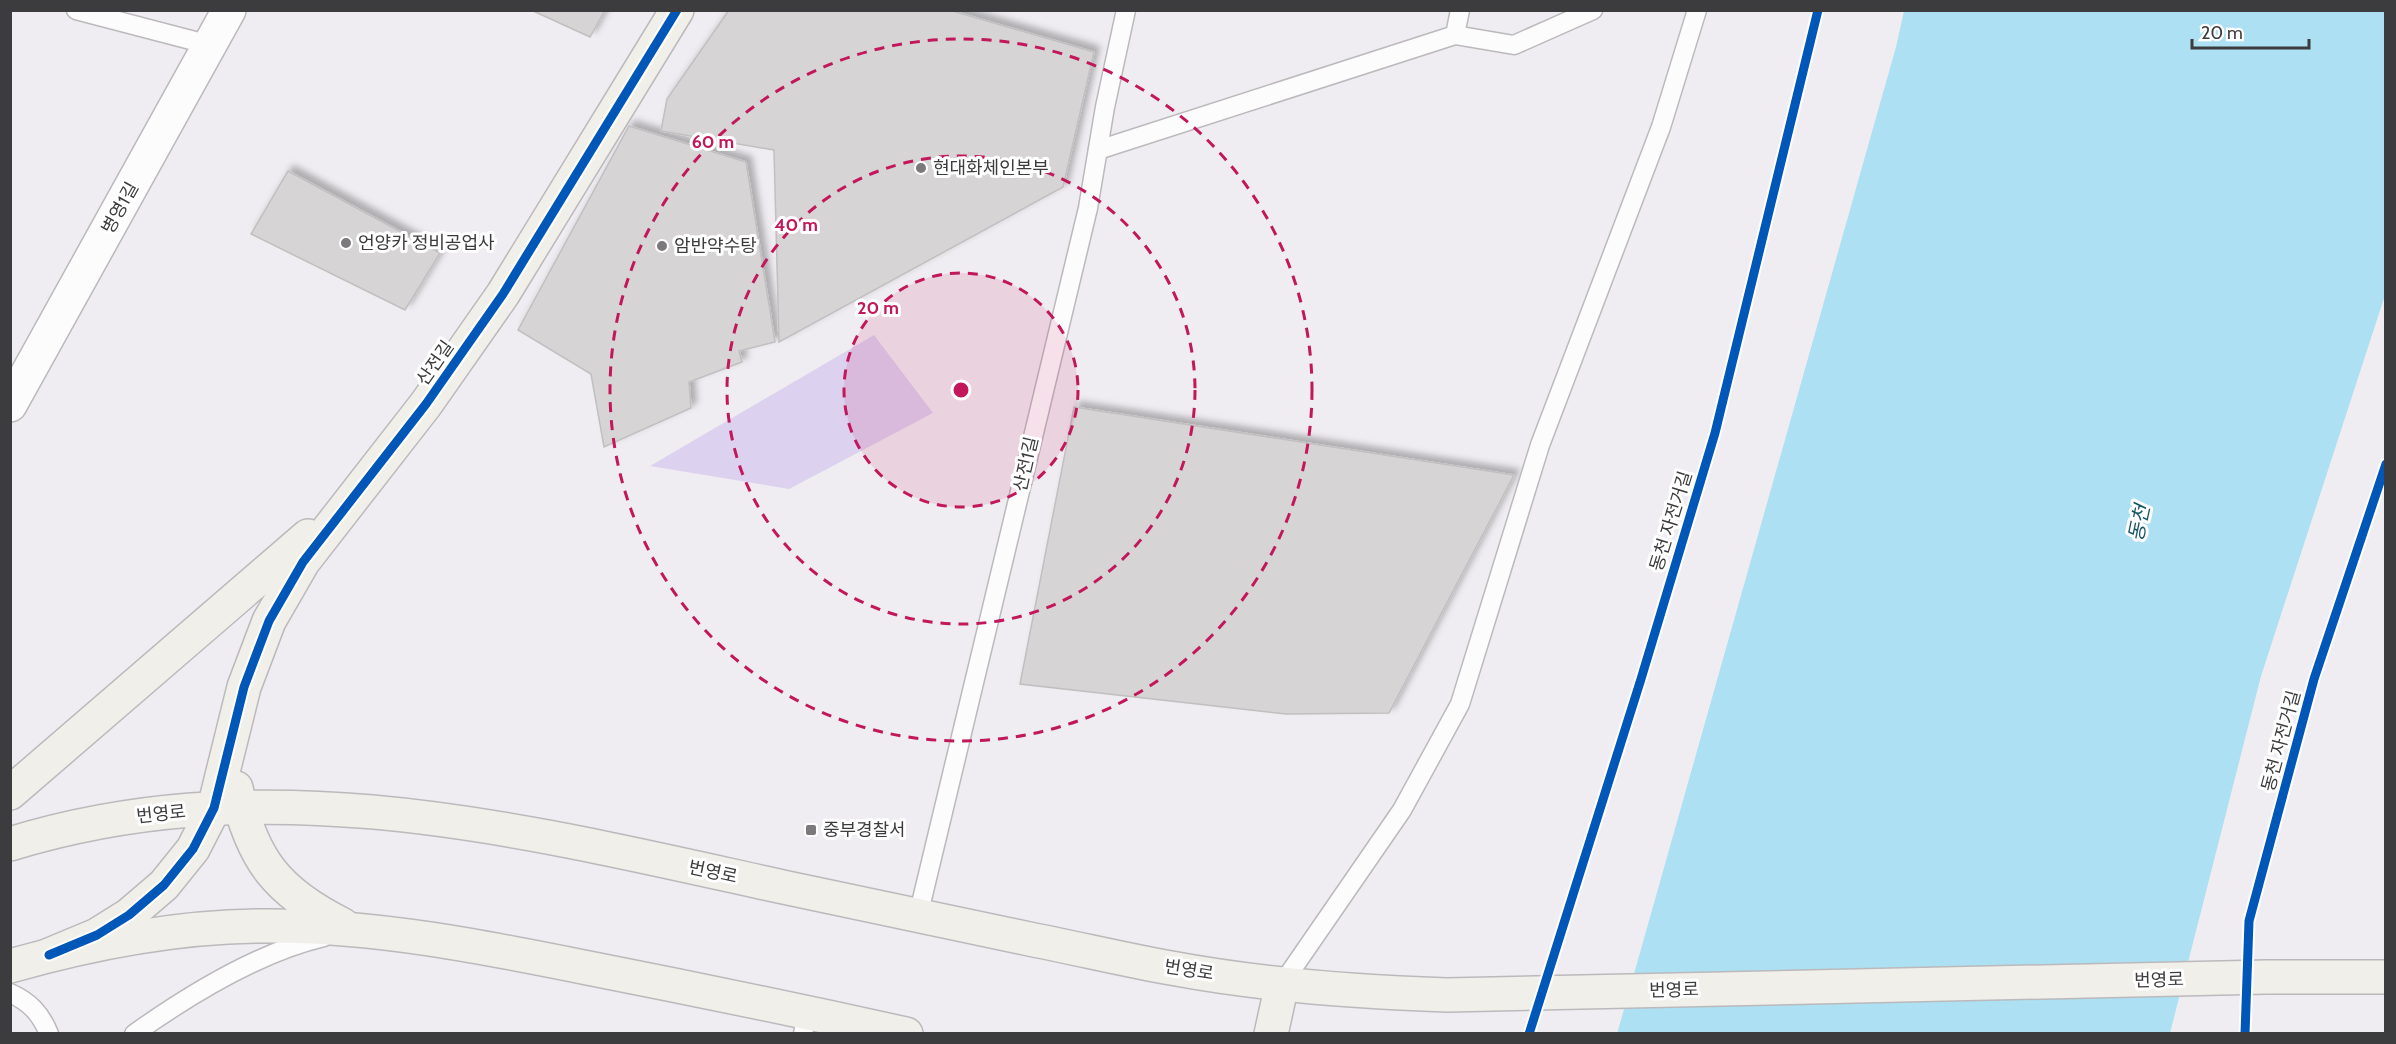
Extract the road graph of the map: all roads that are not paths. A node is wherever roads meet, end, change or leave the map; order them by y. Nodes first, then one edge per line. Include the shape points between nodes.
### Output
1 (76, 10) edge
2 (230, 10) edge
3 (677, 10) edge
4 (1126, 10) edge
5 (1460, 10) edge
6 (1593, 10) edge
7 (1696, 10) edge
8 (1455, 35) junction
9 (210, 45) junction
10 (1098, 150) junction
11 (10, 405) edge
12 (349, 502) junction
13 (10, 793) edge
14 (227, 808) junction
15 (10, 844) edge
16 (918, 916) junction
17 (352, 930) junction
18 (49, 955) junction
19 (10, 966) edge
20 (2385, 977) edge
21 (1282, 984) junction
22 (10, 993) edge
23 (805, 1023) edge
24 (49, 1034) edge
25 (134, 1034) edge
26 (906, 1034) edge
27 (1271, 1034) edge

1 - 9 lane
2 - 9 street, 병영1길
3 - 12 main road, 산전길 via 503,294 426,404
4 - 10 lane, 산전1길
5 - 8 lane
6 - 8 lane via 1514,45
7 - 21 lane via 1662,127 1540,445 1460,704 1402,810
8 - 10 lane
9 - 11 street, 병영1길
10 - 16 lane, 산전1길 via 1085,219
12 - 13 main road
12 - 14 main road, 산전길 via 303,562 269,621 244,687 232,735 233,776
14 - 15 main road, 번영로 via 123,818
14 - 16 main road, 번영로 via 326,807 448,819
14 - 17 main road, 산전길 via 286,890
14 - 18 main road via 164,885 129,915
16 - 21 main road, 번영로 via 1172,969
17 - 18 main road via 224,928 138,936
17 - 23 main road via 530,956
17 - 25 lane via 312,939 270,955
18 - 19 main road
20 - 21 main road, 번영로 via 1448,995
21 - 27 main road
22 - 24 lane via 25,1000 41,1016
23 - 26 main road

